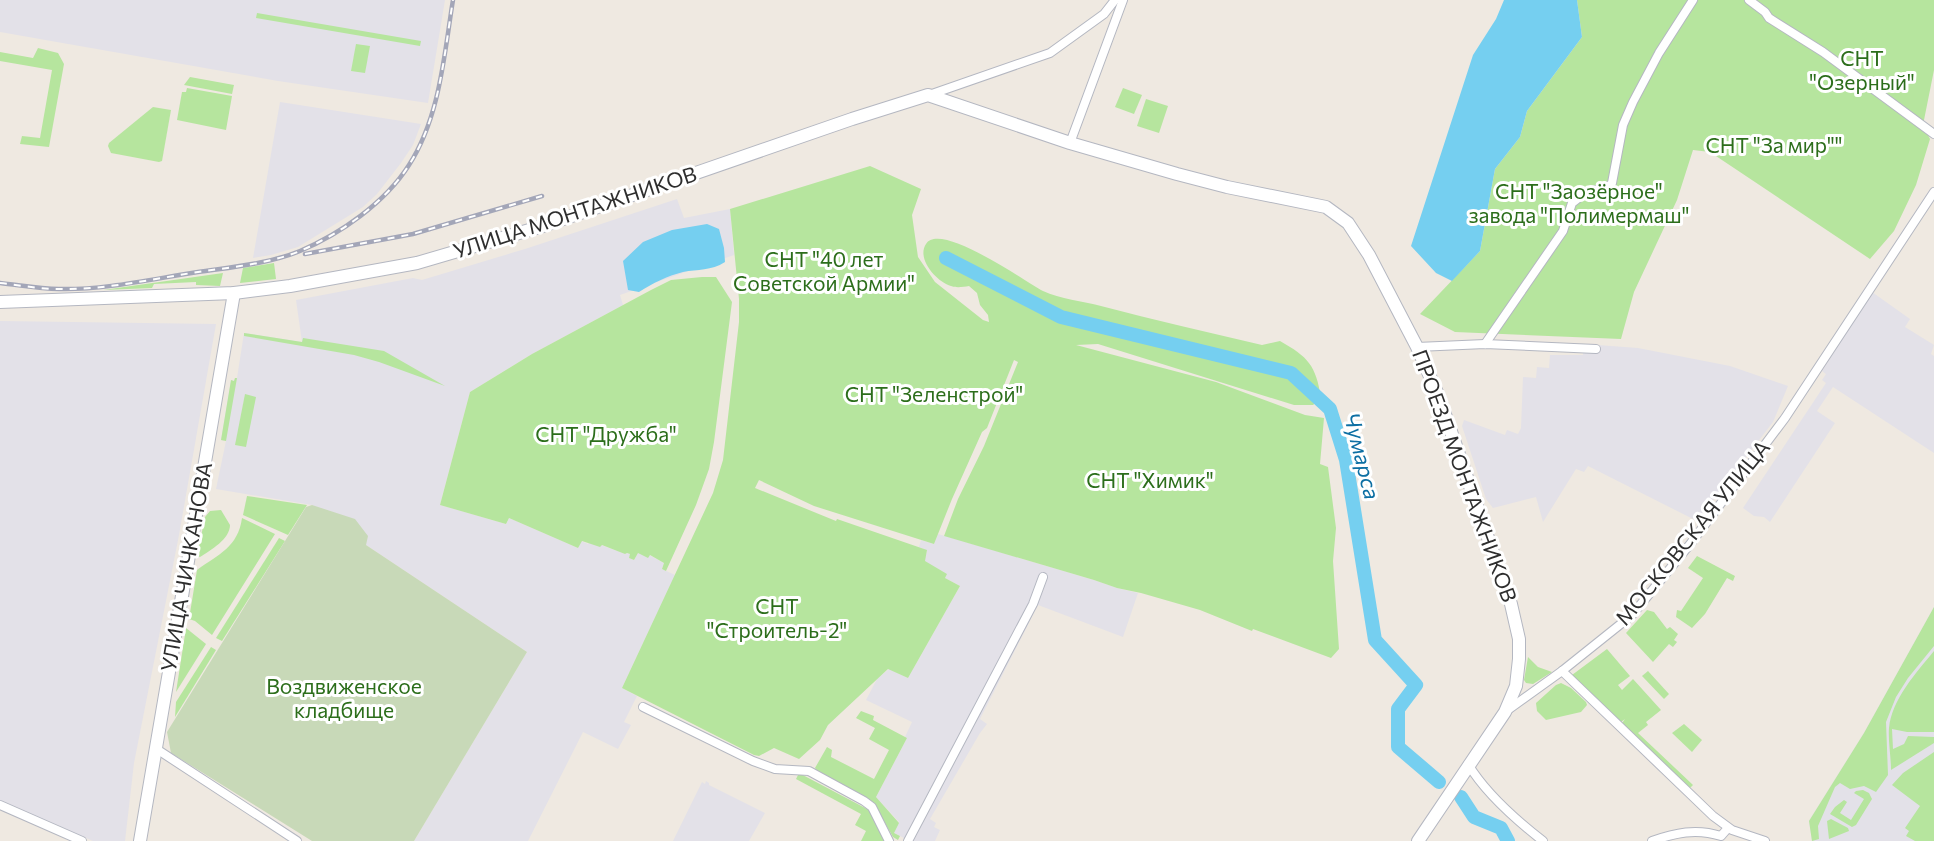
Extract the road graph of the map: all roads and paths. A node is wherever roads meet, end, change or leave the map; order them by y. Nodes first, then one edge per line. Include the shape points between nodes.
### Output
1 (1116, 0) edge
2 (1123, 0) edge
3 (1694, 0) edge
4 (1749, 0) edge
5 (928, 95) junction
6 (1934, 134) edge
7 (1070, 143) junction
8 (1934, 192) edge
9 (234, 293) junction
10 (0, 302) edge
11 (1485, 344) junction
12 (1417, 347) junction
13 (1596, 349) dead end
14 (1043, 577) dead end
15 (1562, 671) junction
16 (643, 707) dead end
17 (1505, 712) junction
18 (155, 748) junction
19 (1468, 764) junction
20 (0, 806) edge
21 (1728, 828) junction
22 (82, 841) edge
23 (140, 841) edge
24 (297, 841) edge
25 (889, 841) edge
26 (908, 841) edge
27 (1418, 841) edge
28 (1543, 841) edge
29 (1652, 841) edge
30 (1765, 841) edge

1 - 5 street, УЛИЦА МОНТАЖНИКОВ via 1104,14 1050,53
2 - 7 street
3 - 11 street via 1633,102 1623,125 1612,183 1605,190 1596,190 1572,203 1563,231
4 - 6 street
5 - 7 main road, ПРОЕЗД МОНТАЖНИКОВ
5 - 9 main road, УЛИЦА МОНТАЖНИКОВ via 543,226 417,263
7 - 12 main road, ПРОЕЗД МОНТАЖНИКОВ via 1227,187 1326,207 1348,223 1369,255
8 - 15 street, МОСКОВСКАЯ УЛИЦА via 1785,418 1691,543 1632,615
9 - 10 main road, УЛИЦА МОНТАЖНИКОВ
9 - 18 main road, УЛИЦА ЧИЧКАНОВА
11 - 12 street
11 - 13 street
12 - 17 main road, ПРОЕЗД МОНТАЖНИКОВ via 1439,397 1514,613 1519,639 1518,676
14 - 26 street via 1033,604
15 - 17 street, МОСКОВСКАЯ УЛИЦА
15 - 21 street
16 - 25 street via 753,761 775,769 808,771 864,801 872,807
17 - 19 main road, МОСКОВСКАЯ УЛИЦА
18 - 23 main road, УЛИЦА ЧИЧКАНОВА
18 - 24 street
19 - 27 main road, МОСКОВСКАЯ УЛИЦА
19 - 28 street via 1483,784
20 - 22 street
21 - 29 street via 1720,836 1679,832
21 - 30 street

